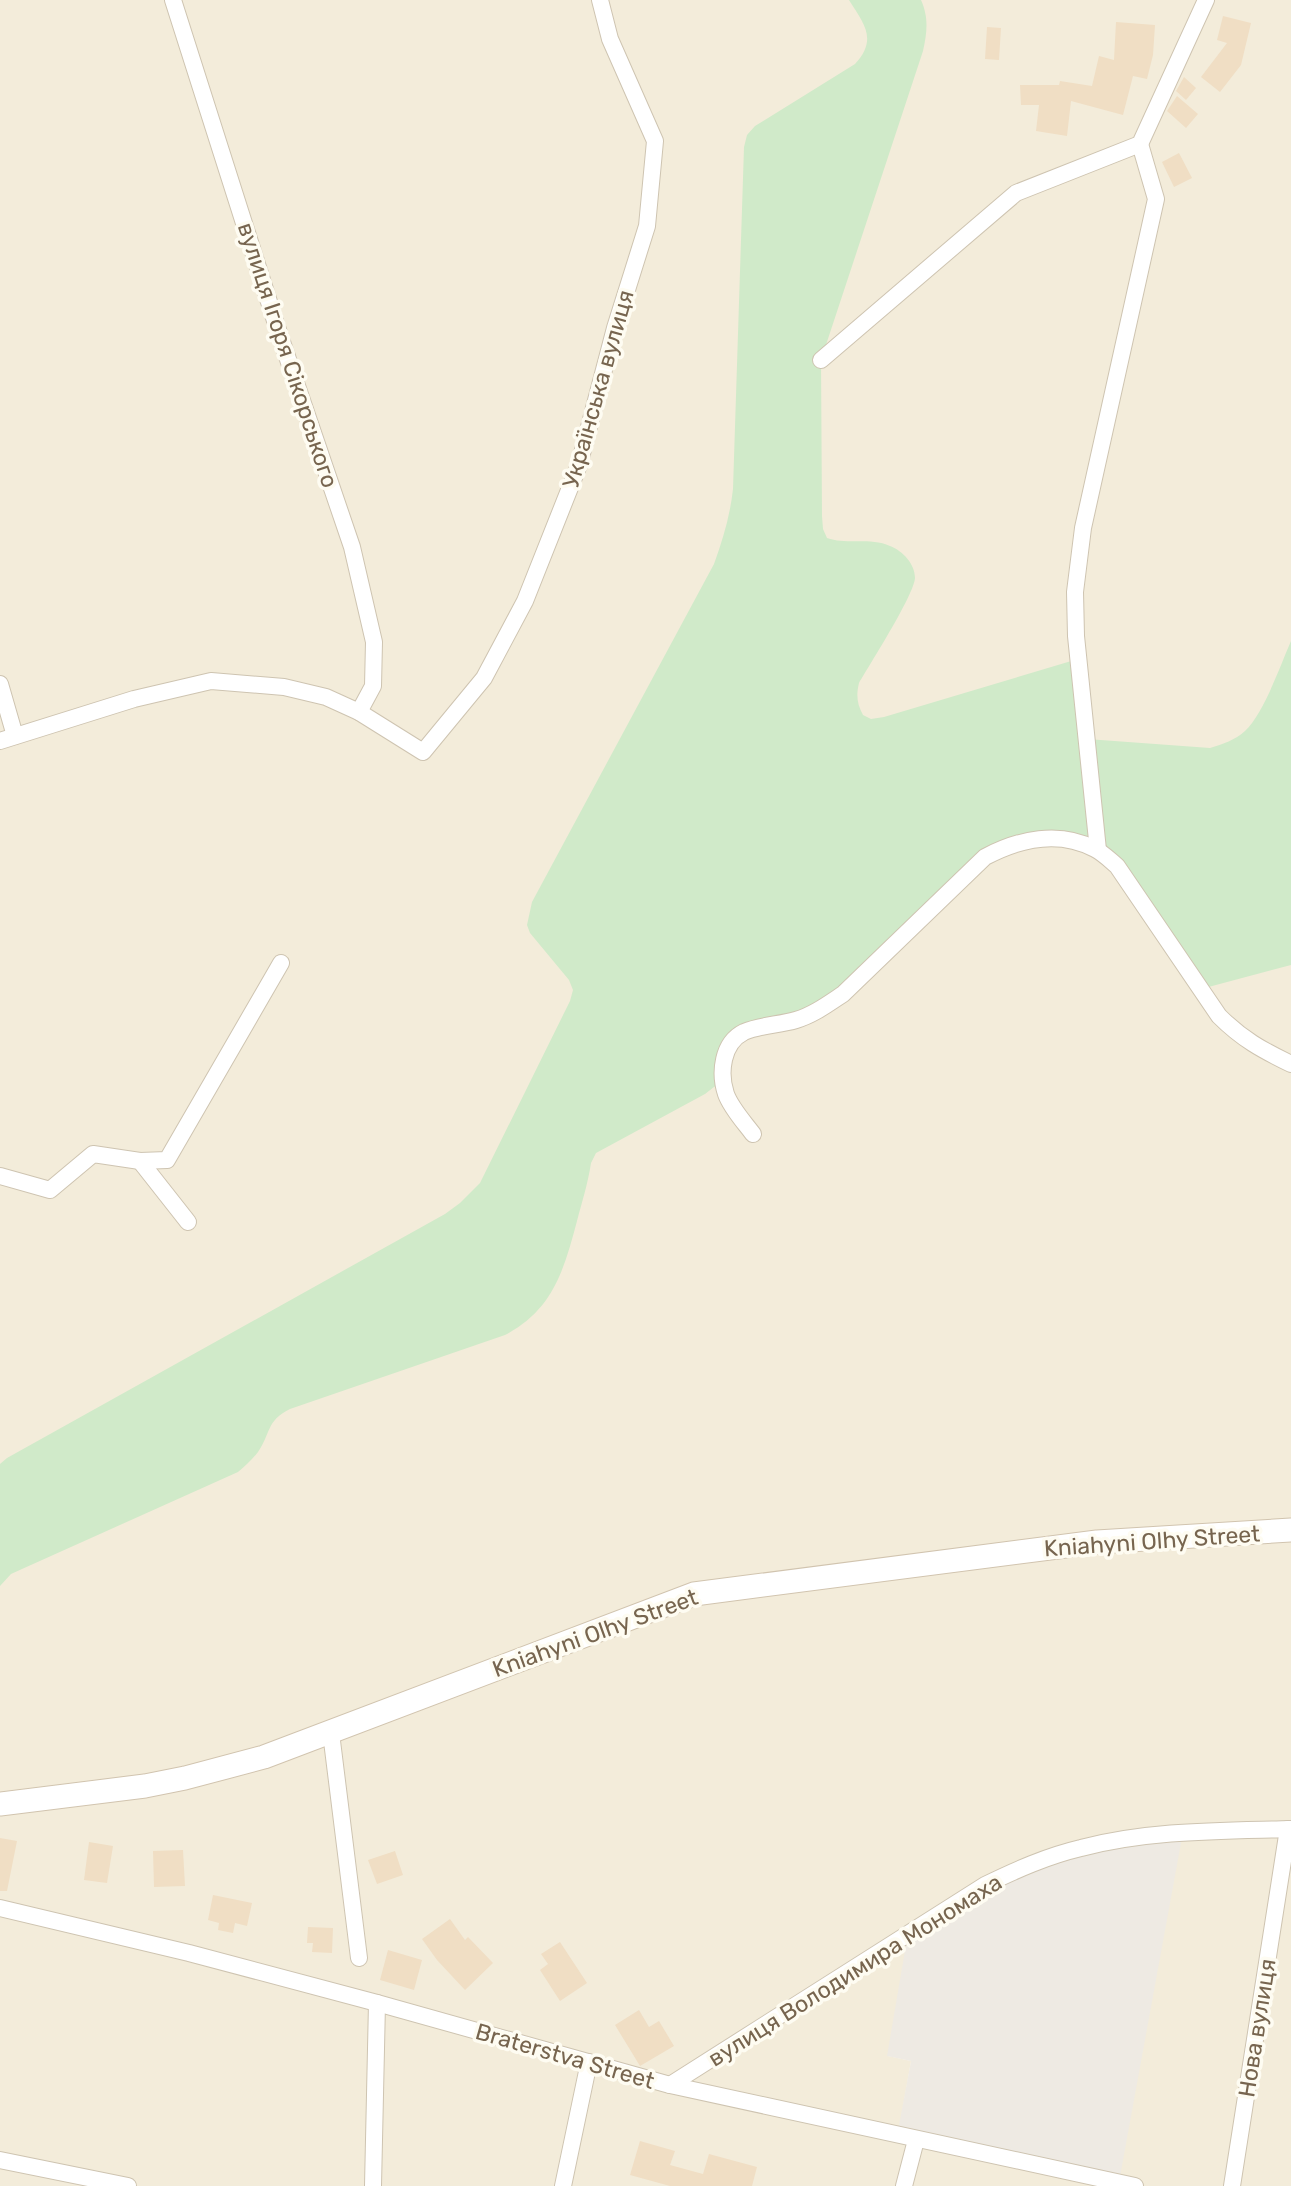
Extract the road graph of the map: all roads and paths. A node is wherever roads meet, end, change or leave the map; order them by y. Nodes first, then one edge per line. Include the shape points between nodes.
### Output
1 (173, 0) edge
2 (600, 0) edge
3 (1206, 0) edge
4 (1140, 144) junction
5 (821, 360) dead end
6 (0, 684) edge
7 (359, 712) junction
8 (7, 739) edge
9 (1098, 850) junction
10 (281, 963) dead end
11 (1291, 1064) edge
12 (753, 1134) dead end
13 (140, 1161) junction
14 (0, 1176) edge
15 (188, 1222) dead end
16 (1291, 1530) edge
17 (331, 1733) junction
18 (0, 1804) edge
19 (1290, 1829) edge
20 (0, 1908) edge
21 (359, 1958) dead end
22 (377, 2003) junction
23 (589, 2062) junction
24 (670, 2085) junction
25 (916, 2140) junction
26 (0, 2160) edge
27 (128, 2186) edge
28 (373, 2186) edge
29 (563, 2186) edge
30 (904, 2186) edge
31 (1135, 2186) edge
32 (1232, 2186) edge

1 - 7 street, вулиця Ігоря Сікорського via 352,547 374,642 373,686
2 - 7 street, Українська вулиця via 610,39 654,141 648,226 615,328 579,466 525,601 484,678 423,752
3 - 4 street
4 - 5 street via 1016,193
4 - 9 street via 1156,199 1083,528 1075,592
6 - 8 street
7 - 8 street via 326,697 284,687 211,681 134,699
9 - 11 street via 1124,875 1219,1016 1255,1046
9 - 12 street via 1061,839 1038,839 985,856 843,994 811,1015 753,1029 733,1039 726,1050 726,1095
10 - 13 street via 167,1160
13 - 14 street via 93,1154 50,1190
13 - 15 street
16 - 17 street, Kniahyni Olhy Street via 1097,1542 694,1594
17 - 18 street, Kniahyni Olhy Street via 185,1779
17 - 21 street
19 - 24 street, вулиця Володимира Мономаха via 1151,1836 1031,1863 985,1885
19 - 32 street, Нова вулиця
20 - 22 street, Braterstva Street
22 - 23 street, Braterstva Street
22 - 28 street
23 - 24 street, Braterstva Street
23 - 29 street
24 - 25 street, Braterstva Street
25 - 30 street
25 - 31 street, Braterstva Street
26 - 27 street

